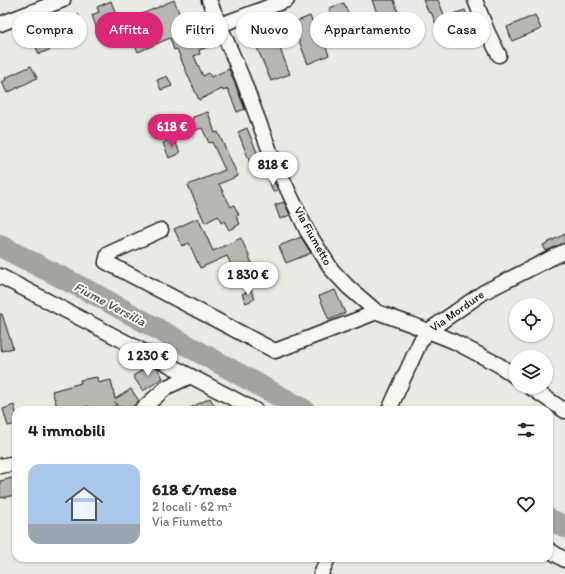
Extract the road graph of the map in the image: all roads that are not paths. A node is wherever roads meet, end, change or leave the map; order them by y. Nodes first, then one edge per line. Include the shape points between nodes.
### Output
1 (63, 0) edge
2 (209, 0) edge
3 (287, 0) edge
4 (475, 0) edge
5 (214, 12) edge
6 (228, 22) edge
7 (0, 24) edge
8 (228, 44) edge
9 (499, 55) dead end
10 (161, 230) dead end
11 (565, 251) edge
12 (0, 276) edge
13 (377, 312) junction
14 (428, 331) junction
15 (509, 373) edge
16 (191, 376) junction
17 (540, 394) edge
18 (146, 406) edge
19 (247, 406) edge
20 (390, 406) edge
21 (565, 411) edge
22 (12, 464) edge
23 (0, 466) edge
24 (553, 552) edge
25 (565, 560) edge
26 (326, 562) edge
27 (321, 574) edge

1 - 7 street
2 - 5 street, Via Fiumetto
3 - 6 street
4 - 9 street
8 - 13 street, Via Fiumetto via 271,154 307,231 332,270
10 - 13 street via 108,254 106,262 275,351
11 - 14 street, Via Mordure via 484,292
12 - 16 street
13 - 14 street, Via Fiumetto
14 - 15 street, Via Fiumetto via 499,365
14 - 20 street, Via Mordure via 420,342
16 - 18 street via 168,387
16 - 19 street
17 - 21 street
22 - 23 street
24 - 25 street
26 - 27 street

